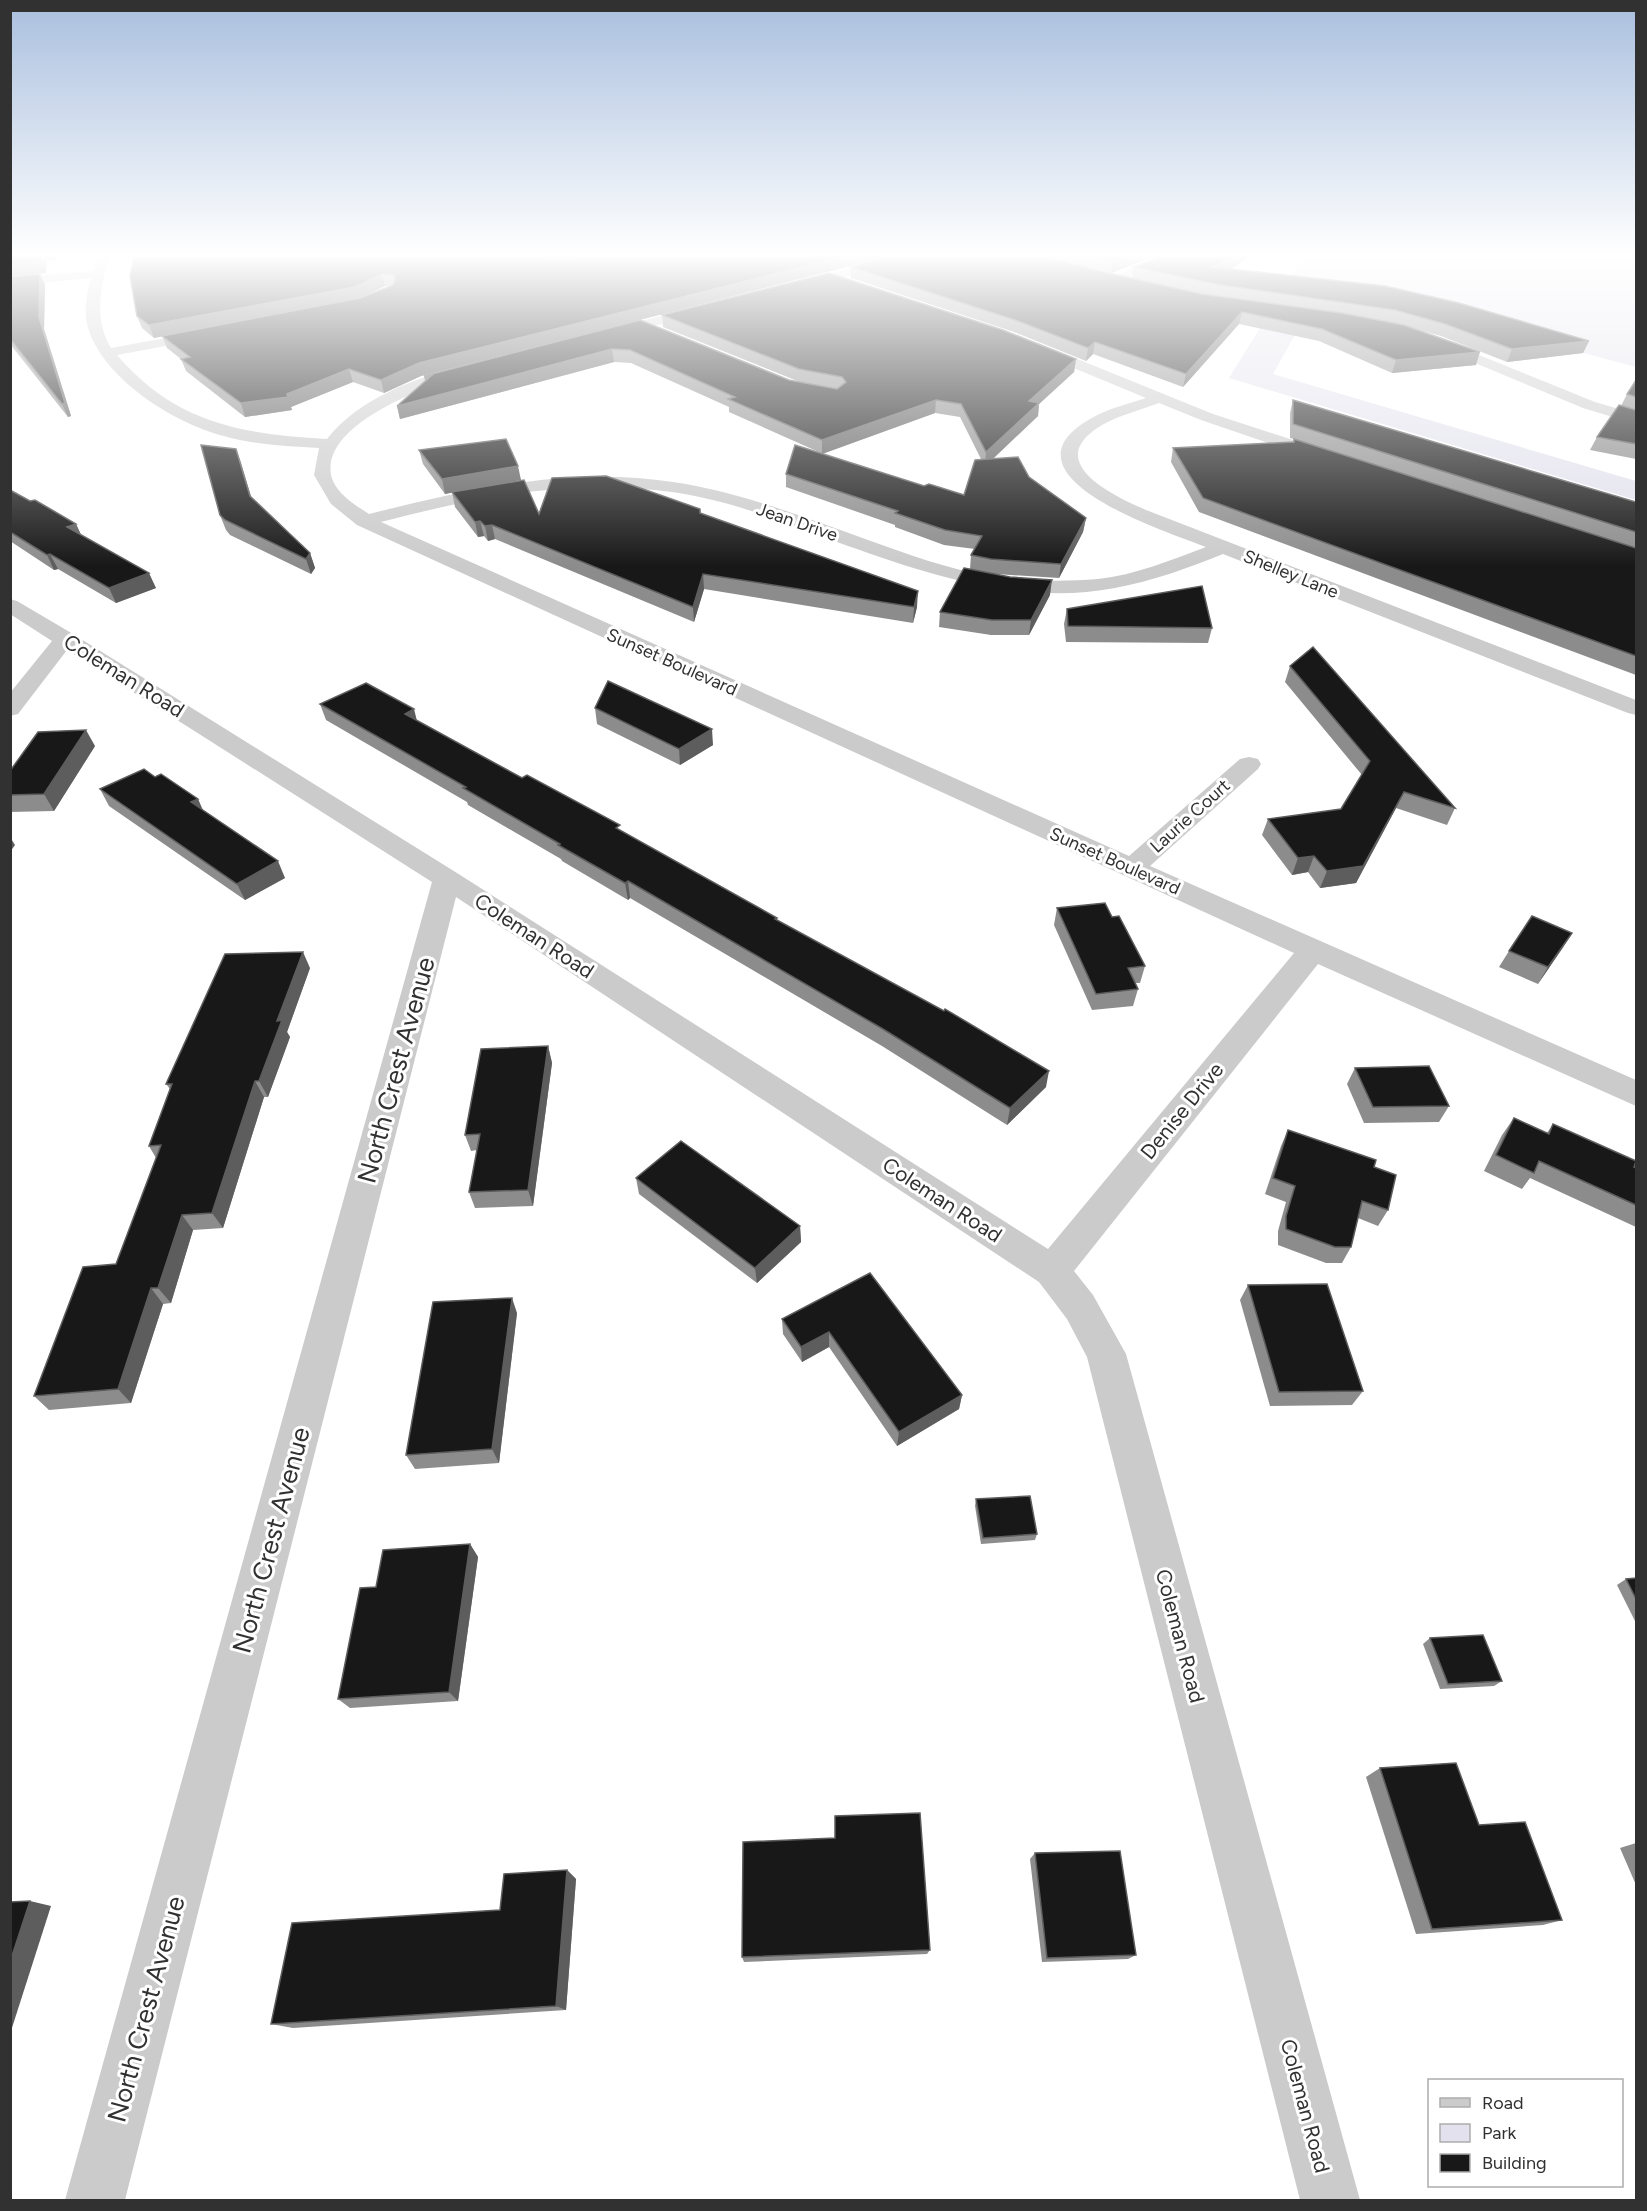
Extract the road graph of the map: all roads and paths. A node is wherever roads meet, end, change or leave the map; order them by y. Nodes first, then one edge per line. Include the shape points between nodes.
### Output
1 (113, 359) edge
2 (1065, 359) edge
3 (1478, 359) edge
4 (490, 363) edge
5 (1160, 398) junction
6 (1636, 419) edge
7 (329, 444) junction
8 (1336, 460) edge
9 (364, 521) junction
10 (1223, 547) junction
11 (10, 605) edge
12 (65, 639) junction
13 (1636, 708) edge
14 (10, 709) edge
15 (1249, 764) dead end
16 (1131, 868) junction
17 (447, 879) junction
18 (1313, 950) junction
19 (1636, 1094) edge
20 (1052, 1271) junction
21 (95, 2200) edge
22 (1330, 2200) edge

1 - 7 street via 143,388 205,427 255,439
2 - 5 street
3 - 6 street via 1589,405
4 - 7 street via 427,381 380,401 345,425
5 - 8 street
5 - 10 street, Shelley Lane via 1102,420 1077,436 1069,458 1073,469 1095,492 1115,504
7 - 9 street, Sunset Boulevard via 323,475 342,505
9 - 10 street, Jean Drive via 483,492 597,482 718,496 953,575 1022,586 1097,586 1131,580
9 - 16 street, Sunset Boulevard
10 - 13 street, Shelley Lane
11 - 12 street, Coleman Road
12 - 14 street
12 - 17 street, Coleman Road
15 - 16 street, Laurie Court
16 - 18 street, Sunset Boulevard
17 - 20 street, Coleman Road
17 - 21 street, North Crest Avenue
18 - 19 street, Sunset Boulevard
18 - 20 street, Denise Drive
20 - 22 street, Coleman Road via 1080,1307 1106,1354

